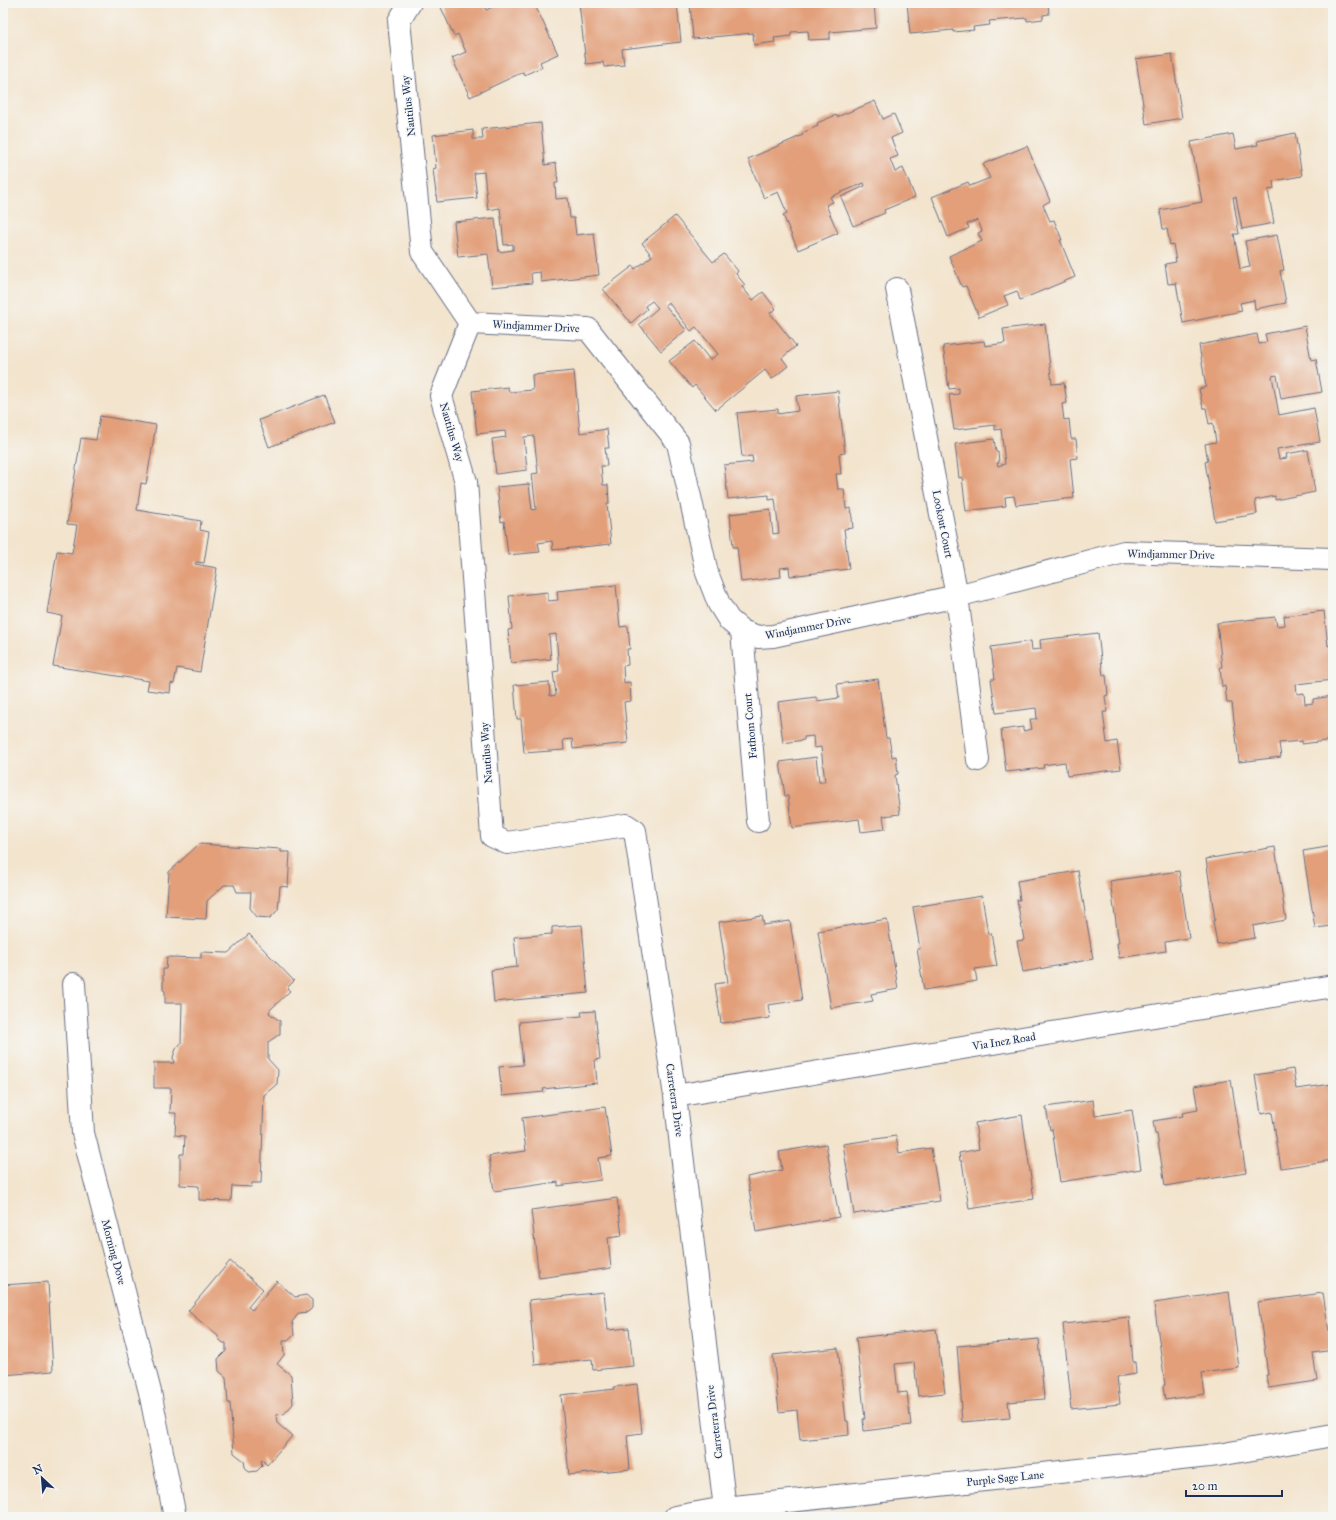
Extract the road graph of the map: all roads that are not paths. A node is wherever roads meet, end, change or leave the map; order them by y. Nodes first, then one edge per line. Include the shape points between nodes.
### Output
1 (410, 3) edge
2 (896, 289) dead end
3 (470, 323) junction
4 (1333, 559) edge
5 (957, 596) junction
6 (742, 631) junction
7 (978, 760) dead end
8 (758, 821) dead end
9 (492, 836) joint
10 (74, 984) dead end
11 (1333, 986) edge
12 (676, 1096) junction
13 (1333, 1435) edge
14 (725, 1512) edge
15 (175, 1517) edge
16 (676, 1517) edge

1 - 3 street, Nautilus Way via 399,21 422,252
2 - 5 street, Lookout Court
3 - 6 street, Windjammer Drive via 588,329 678,443 707,573 719,604 729,620
3 - 9 street, Nautilus Way via 441,396 466,482
4 - 5 street, Windjammer Drive via 1124,552
5 - 6 street, Windjammer Drive via 773,636 758,637
5 - 7 street, Lookout Court
6 - 8 street, Fathom Court
9 - 12 street, Carreterra Drive via 507,844 626,825 634,831
10 - 15 street, Morning Dove via 83,1133 150,1392
11 - 12 street, Via Inez Road
12 - 14 street, Carreterra Drive
13 - 14 street, Purple Sage Lane via 1218,1456
14 - 16 street, Purple Sage Lane

